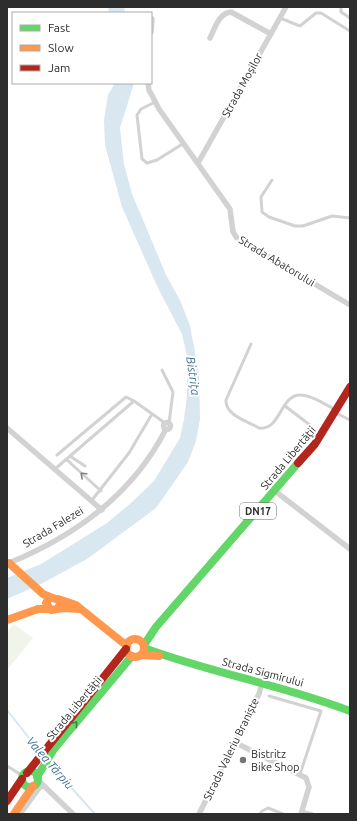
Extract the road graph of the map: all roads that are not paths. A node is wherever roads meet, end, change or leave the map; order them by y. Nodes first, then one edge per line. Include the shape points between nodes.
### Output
1 (286, 7) edge
2 (342, 7) edge
3 (280, 18) junction
4 (350, 18) edge
5 (350, 31) edge
6 (271, 34) junction
7 (210, 38) dead end
8 (148, 84) edge
9 (155, 102) junction
10 (184, 143) junction
11 (198, 163) junction
12 (272, 180) dead end
13 (350, 218) edge
14 (350, 305) edge
15 (252, 344) dead end
16 (162, 370) dead end
17 (350, 387) edge
18 (134, 401) junction
19 (285, 406) junction
20 (336, 412) junction
21 (152, 414) junction
22 (350, 420) edge
23 (310, 424) dead end
24 (166, 425) junction
25 (7, 428) edge
26 (56, 455) dead end
27 (70, 456) junction
28 (66, 460) junction
29 (85, 466) dead end
30 (55, 469) junction
31 (101, 491) junction
32 (275, 491) junction
33 (92, 500) junction
34 (102, 510) junction
35 (350, 549) edge
36 (10, 565) edge
37 (49, 600) junction
38 (7, 620) edge
39 (156, 627) junction
40 (128, 643) junction
41 (140, 651) junction
42 (265, 684) junction
43 (269, 696) dead end
44 (350, 711) edge
45 (234, 742) junction
46 (48, 752) junction
47 (7, 766) edge
48 (300, 774) junction
49 (24, 776) junction
50 (37, 782) junction
51 (7, 801) edge
52 (302, 813) edge
53 (20, 814) edge
54 (73, 814) edge
55 (199, 814) edge
56 (260, 814) edge
57 (283, 814) edge
58 (313, 814) edge

1 - 3 street, Strada Moșilor
2 - 4 lane via 341,12
3 - 5 lane via 300,26 316,13 321,13
3 - 6 street, Strada Moșilor
6 - 7 street via 231,12 220,17
6 - 11 street, Strada Moșilor
8 - 9 street, Strada Abatorului
9 - 10 street, Strada Abatorului
9 - 10 lane via 141,109 137,115 142,159 147,163 157,160
10 - 11 street, Strada Abatorului
11 - 14 street, Strada Abatorului via 230,209 233,232 237,238
12 - 13 lane via 262,197 262,212 269,217 295,226 303,226 332,216
15 - 19 lane via 226,400 228,409 258,428 263,428 271,425
16 - 24 lane via 173,392
17 - 20 main road, Strada Libertății / DN17
18 - 21 lane
18 - 26 lane via 126,397
18 - 27 lane
19 - 20 lane via 290,398 302,394
19 - 23 lane
20 - 22 lane
20 - 32 main road, Strada Libertății / DN17 via 315,444
21 - 24 lane
21 - 31 lane
24 - 34 street, Strada Falezei via 154,451 139,473
25 - 30 street
27 - 28 lane
27 - 29 lane
28 - 30 lane
31 -> 28 lane
30 - 33 street
31 - 33 lane
32 - 35 street
32 - 39 main road, Strada Libertății / DN17
33 - 34 street
34 - 36 street, Strada Falezei
36 - 37 main road
37 - 38 main road via 38,609
37 - 40 main road via 81,609
39 - 40 main road, Strada Libertății / DN17
39 - 41 main road, Strada Libertății / DN17
40 - 41 main road
40 - 41 main road
40 - 46 main road, Strada Libertății / DN17
41 - 42 main road, Strada Sigmirului
46 -> 41 main road, Strada Libertății / DN17
42 - 44 main road, Strada Sigmirului via 316,698
42 - 45 street, Strada Valeriu Braniște
43 - 48 lane, Strada Sigmirului via 321,711
45 - 48 street
45 - 55 street, Strada Valeriu Braniște
46 - 49 main road, Strada Libertății / DN17 via 35,761
46 - 50 main road, Strada Libertății / DN17
47 - 49 lane
48 - 52 street via 308,781 309,787
49 - 50 main road via 33,773
49 - 50 main road via 26,786
49 - 51 main road, DN17
50 - 53 main road, DN17
50 - 54 street
52 - 58 lane
56 - 57 lane via 268,808

